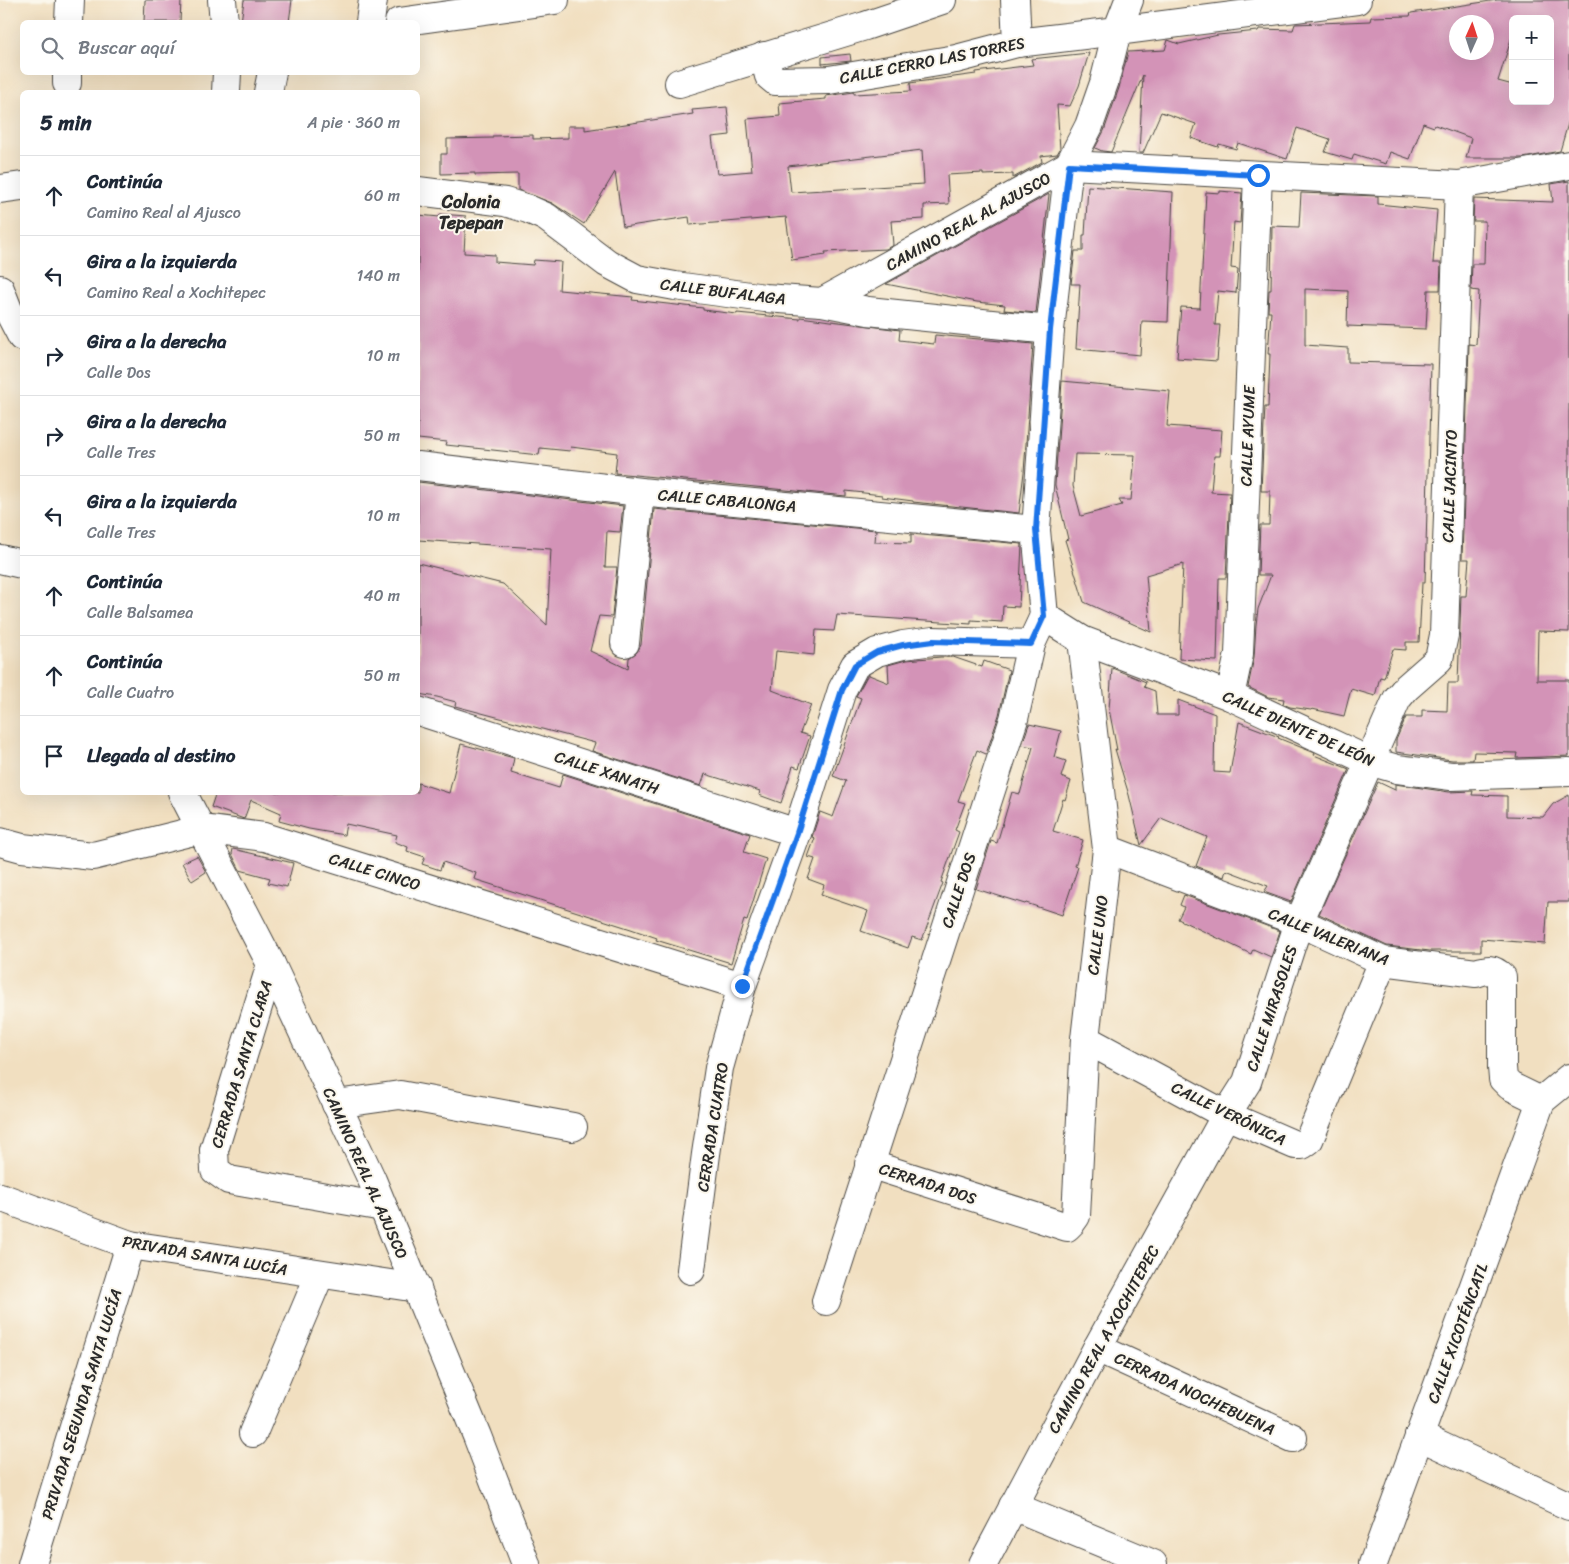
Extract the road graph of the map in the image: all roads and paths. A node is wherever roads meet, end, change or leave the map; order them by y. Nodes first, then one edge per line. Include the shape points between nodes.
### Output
1 (70, 0) edge
2 (222, 0) edge
3 (374, 0) edge
4 (554, 0) edge
5 (942, 0) edge
6 (1015, 0) edge
7 (1129, 0) edge
8 (1357, 0) edge
9 (1215, 9) edge
10 (69, 20) edge
11 (224, 20) edge
12 (370, 20) edge
13 (413, 20) edge
14 (1117, 32) junction
15 (1017, 42) junction
16 (764, 56) junction
17 (227, 75) edge
18 (271, 75) edge
19 (679, 83) dead end
20 (226, 90) edge
21 (268, 90) edge
22 (1069, 165) junction
23 (1569, 165) edge
24 (1258, 175) junction
25 (1458, 185) junction
26 (20, 186) edge
27 (0, 189) edge
28 (420, 191) edge
29 (0, 289) edge
30 (822, 302) junction
31 (1050, 330) junction
32 (20, 333) edge
33 (420, 466) edge
34 (640, 492) junction
35 (1036, 530) junction
36 (0, 560) edge
37 (20, 564) edge
38 (1044, 616) junction
39 (1082, 640) junction
40 (625, 643) dead end
41 (1031, 644) junction
42 (1230, 696) junction
43 (420, 712) edge
44 (1369, 761) junction
45 (1569, 772) edge
46 (184, 795) edge
47 (202, 829) junction
48 (797, 833) junction
49 (0, 842) edge
50 (1107, 849) junction
51 (1299, 922) junction
52 (1383, 961) junction
53 (271, 964) junction
54 (742, 986) junction
55 (1085, 1039) junction
56 (1569, 1078) edge
57 (1542, 1102) junction
58 (336, 1104) junction
59 (1226, 1115) junction
60 (573, 1127) dead end
61 (869, 1164) junction
62 (0, 1197) edge
63 (383, 1207) junction
64 (1067, 1227) joint
65 (130, 1245) junction
66 (692, 1270) dead end
67 (320, 1274) junction
68 (417, 1288) junction
69 (826, 1300) dead end
70 (1097, 1348) junction
71 (253, 1433) dead end
72 (1419, 1436) junction
73 (1292, 1438) dead end
74 (1012, 1506) junction
75 (1569, 1506) edge
76 (32, 1564) edge
77 (526, 1564) edge
78 (983, 1564) edge
79 (1153, 1564) edge
80 (1373, 1564) edge

1 - 10 street
2 - 11 street
3 - 12 street
4 - 13 street
5 - 16 street
6 - 15 street
7 - 14 street
8 - 9 street, CALLE CERRO LAS TORRES
9 - 14 street, CALLE CERRO LAS TORRES
14 - 15 street, CALLE CERRO LAS TORRES
14 - 22 street via 1089,126
15 - 16 street, CALLE CERRO LAS TORRES via 956,59 829,80 775,81 769,76
16 - 19 street
17 - 20 street
18 - 21 street
22 - 24 street, CAMINO REAL AL AJUSCO
22 - 30 street, CAMINO REAL AL AJUSCO
22 - 31 street
23 - 25 street, CAMINO REAL AL AJUSCO
24 - 25 street, CAMINO REAL AL AJUSCO
24 - 42 street, CALLE AYUME via 1239,654
25 - 44 street, CALLE JACINTO via 1444,636 1439,659 1397,699
26 - 27 street
28 - 30 street, CALLE BUFALAGA via 505,202 528,209 546,217 607,263 637,279 765,298
29 - 32 street
30 - 31 street, CALLE BUFALAGA via 868,311
31 - 35 street
33 - 34 street, CALLE CABALONGA
34 - 35 street, CALLE CABALONGA
34 - 40 street
35 - 38 street
36 - 37 street
38 - 39 street, CALLE DIENTE DE LEÓN
38 - 41 street, CALLE DOS
39 - 42 street, CALLE DIENTE DE LEÓN
39 - 50 street, CALLE UNO
41 - 48 street, CERRADA CUATRO via 933,641 877,652 855,665 842,690
41 - 61 street, CALLE DOS via 1014,719
42 - 44 street, CALLE DIENTE DE LEÓN
43 - 48 street, CALLE XANATH
44 - 45 street, CALLE DIENTE DE LEÓN via 1397,769 1451,776
44 - 51 street, CALLE MIRASOLES
46 - 47 street, CAMINO REAL AL AJUSCO
47 - 49 street, CALLE CINCO via 94,856 22,848
47 - 53 street, CAMINO REAL AL AJUSCO
47 - 54 street, CALLE CINCO via 264,837
48 - 54 street, CERRADA CUATRO
50 - 51 street, CALLE VALERIANA
50 - 55 street, CALLE UNO
51 - 52 street, CALLE VALERIANA
51 - 59 street, CALLE MIRASOLES via 1247,1082
52 - 57 street, CALLE VALERIANA via 1476,973 1496,971 1502,977 1503,1079
52 - 59 street, CALLE VERÓNICA via 1309,1140 1302,1145 1294,1145
53 - 58 street, CAMINO REAL AL AJUSCO
53 - 63 street, CERRADA SANTA CLARA via 214,1150 215,1170 229,1180
54 - 66 street, CERRADA CUATRO via 719,1068
55 - 59 street, CALLE VERÓNICA
55 - 64 street, CALLE UNO via 1076,1216
56 - 57 street
57 - 72 street, CALLE XICOTÉNCATL
58 - 60 street via 400,1095
58 - 63 street, CAMINO REAL AL AJUSCO
59 - 70 street, CAMINO REAL A XOCHITEPEC
61 - 64 street, CERRADA DOS
61 - 69 street, CERRADA DOS
62 - 65 street, PRIVADA SANTA LUCÍA
63 - 68 street, CAMINO REAL AL AJUSCO
65 - 67 street, PRIVADA SANTA LUCÍA
65 - 76 street, PRIVADA SEGUNDA SANTA LUCÍA
67 - 68 street, PRIVADA SANTA LUCÍA
67 - 71 street
68 - 77 street, CAMINO REAL AL AJUSCO
70 - 73 street, CERRADA NOCHEBUENA
70 - 74 street, CAMINO REAL A XOCHITEPEC
72 - 75 street
72 - 80 street, CALLE XICOTÉNCATL
74 - 78 street, CAMINO REAL A XOCHITEPEC
74 - 79 street

